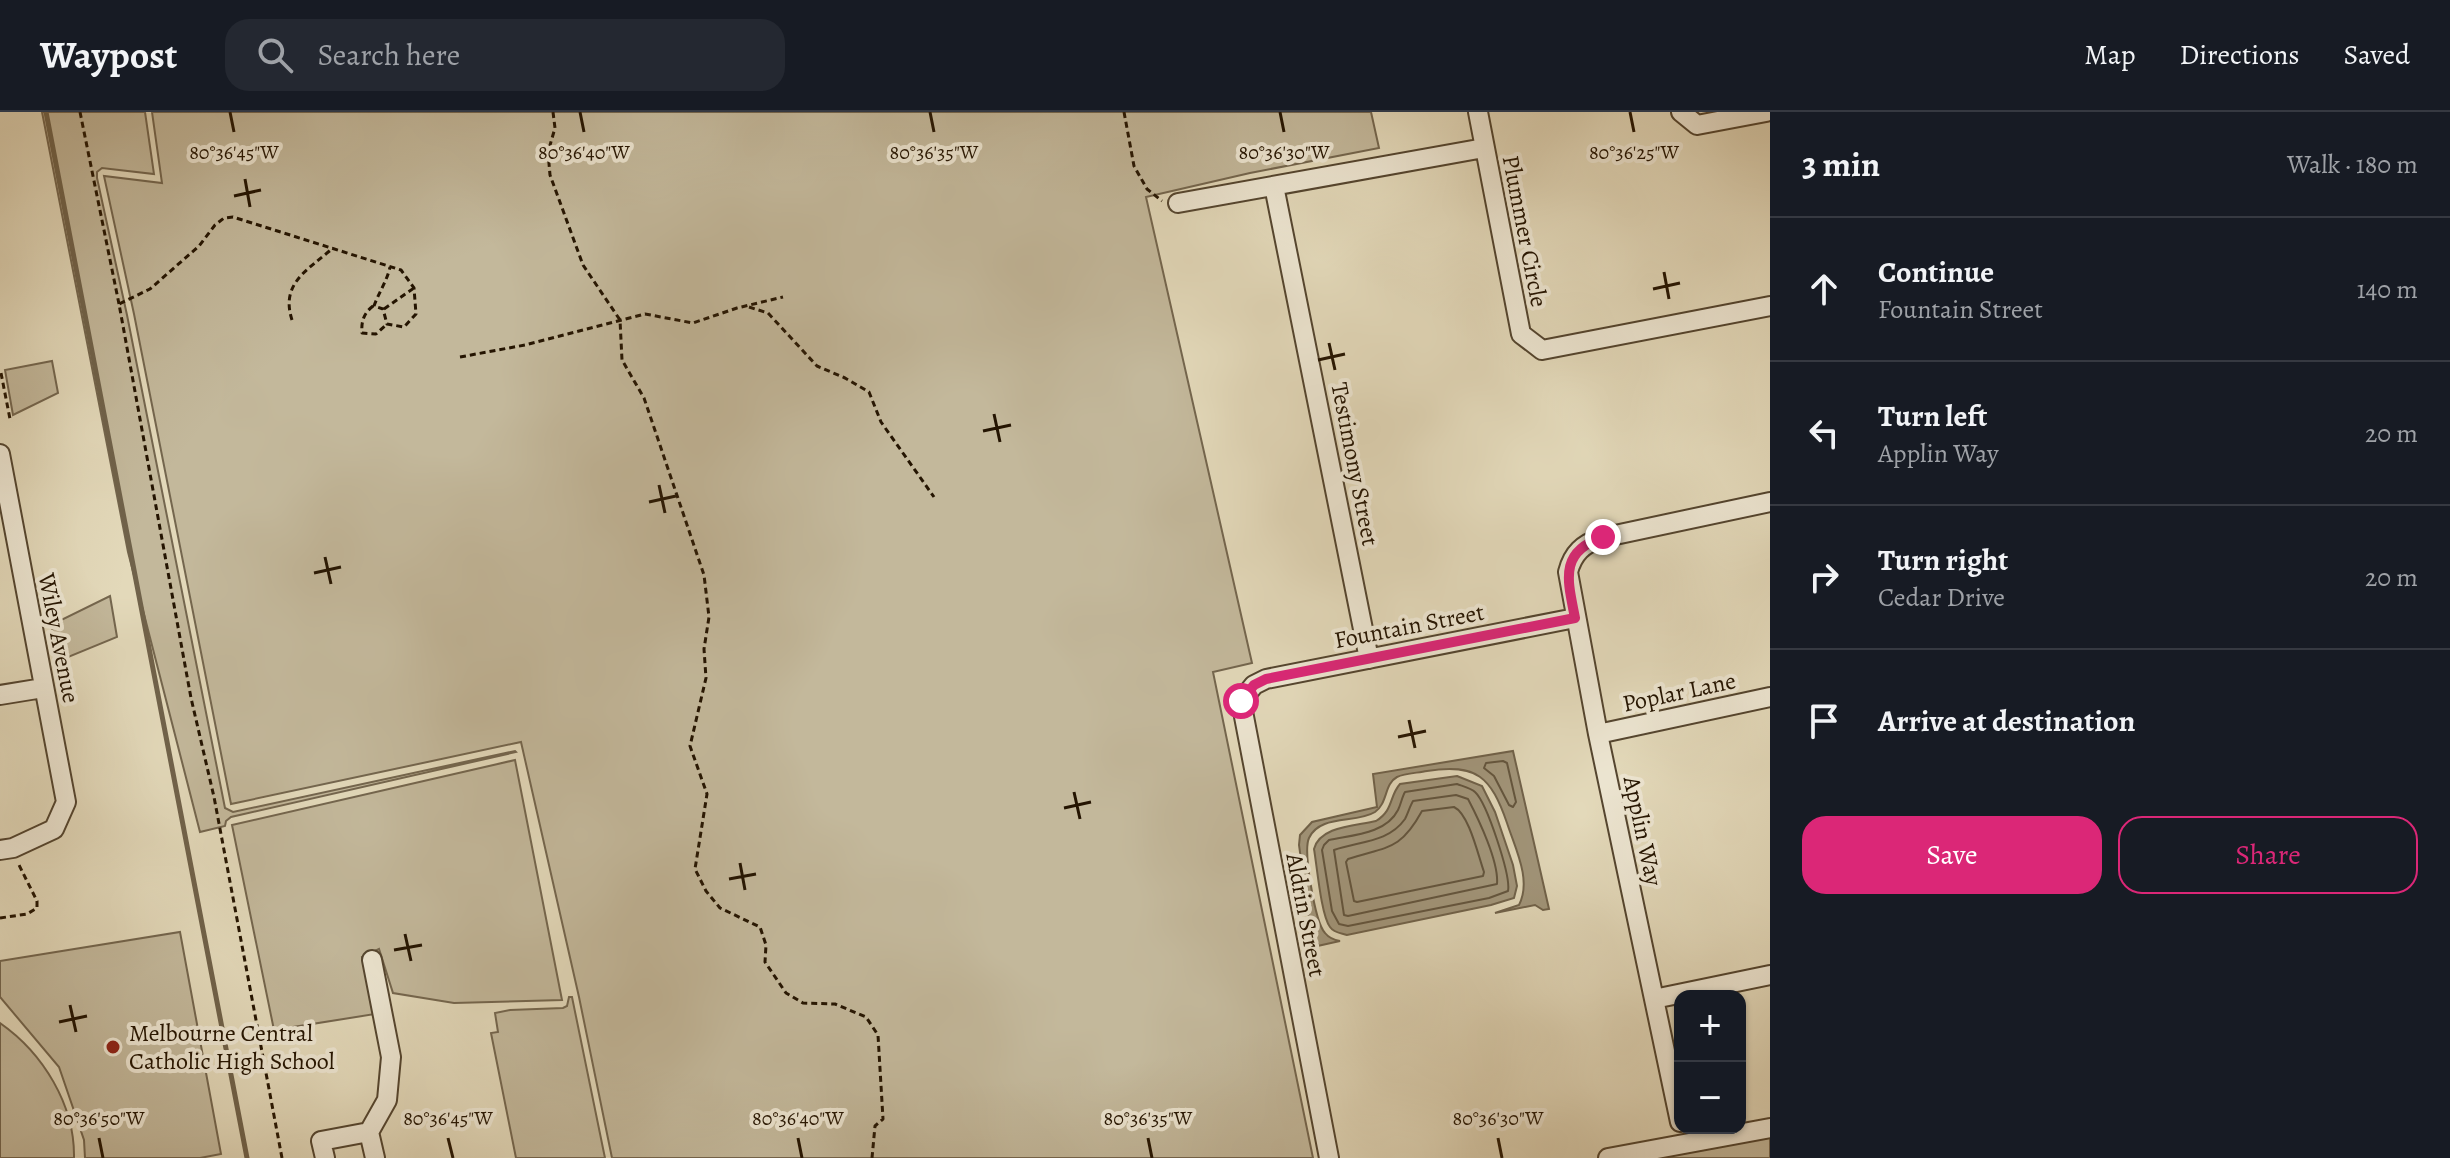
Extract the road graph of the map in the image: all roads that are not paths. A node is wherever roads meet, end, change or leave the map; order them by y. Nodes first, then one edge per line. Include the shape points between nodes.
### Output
1 (1478, 112) edge
2 (1681, 112) edge
3 (1766, 112) edge
4 (1484, 148) junction
5 (1274, 186) junction
6 (1178, 203) road end
7 (1770, 306) edge
8 (0, 454) edge
9 (1770, 502) edge
10 (8, 538) edge
11 (1575, 618) junction
12 (1369, 659) junction
13 (1254, 685) joint
14 (43, 688) junction
15 (0, 695) edge
16 (1770, 697) edge
17 (1598, 734) junction
18 (8, 854) edge
19 (372, 960) dead end
20 (1770, 975) edge
21 (1654, 999) junction
22 (1674, 1093) edge
23 (1770, 1128) edge
24 (1746, 1129) edge
25 (369, 1132) junction
26 (1674, 1134) edge
27 (325, 1158) edge
28 (375, 1158) edge
29 (1329, 1158) edge
30 (1608, 1158) edge

1 - 4 street, Plummer Circle
2 - 3 street via 1697,125
4 - 5 street
4 - 7 street, Plummer Circle via 1521,334 1542,350
5 - 6 street
5 - 12 street, Testimony Street
8 - 10 street, Wiley Avenue
9 - 11 street, Applin Way via 1601,538 1578,550 1568,572
10 - 14 street, Wiley Avenue
11 - 12 street, Fountain Street
11 - 17 street, Applin Way
12 - 13 street, Fountain Street
13 - 29 street, Aldrin Street via 1241,701 1242,715
14 - 15 street
14 - 18 street, Wiley Avenue via 66,802 54,829
16 - 17 street, Poplar Lane
17 - 21 street, Applin Way
19 - 25 street via 391,1057 387,1100
20 - 21 street
21 - 22 street, Applin Way
23 - 24 street
25 - 27 street via 321,1141
25 - 28 street
26 - 30 street

